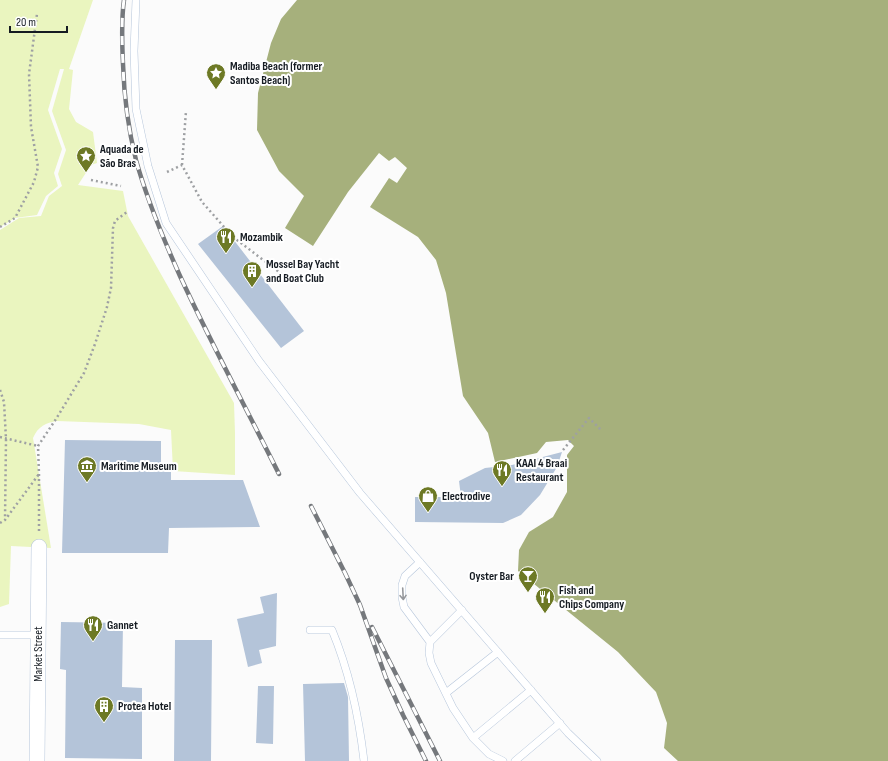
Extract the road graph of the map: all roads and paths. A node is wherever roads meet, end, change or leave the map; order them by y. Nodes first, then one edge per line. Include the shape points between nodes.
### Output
1 (136, 0) edge
2 (37, 14) dead end
3 (186, 111) dead end
4 (182, 165) junction
5 (167, 172) dead end
6 (91, 180) dead end
7 (120, 186) dead end
8 (127, 212) dead end
9 (0, 227) edge
10 (283, 275) dead end
11 (0, 390) edge
12 (601, 430) dead end
13 (0, 437) edge
14 (6, 439) junction
15 (38, 446) junction
16 (564, 450) dead end
17 (39, 474) junction
18 (5, 520) junction
19 (0, 523) edge
20 (39, 547) joint
21 (420, 562) junction
22 (462, 610) junction
23 (310, 630) dead end
24 (0, 635) edge
25 (38, 635) junction
26 (430, 642) junction
27 (498, 652) junction
28 (531, 690) junction
29 (446, 693) junction
30 (560, 723) junction
31 (473, 738) junction
32 (37, 761) edge
33 (364, 761) edge
34 (503, 761) edge
35 (515, 761) edge
36 (597, 761) edge

1 - 21 lane via 136,109 148,166 166,222 259,361 360,493
2 - 9 path via 29,74 31,127 38,167 34,182 15,218
3 - 4 path
4 - 5 path
4 - 10 path via 202,202 233,236
6 - 7 path
8 - 15 path via 115,221 113,228 111,288 90,359 84,373
11 - 14 path via 4,402
12 - 16 path via 589,418
13 - 14 path
14 - 15 path
14 - 18 path
15 - 17 path
17 - 18 path
17 - 20 path
18 - 19 path
20 - 25 street, Market Street
21 - 22 lane
21 -> 26 lane via 405,576 402,597 404,607
22 - 26 lane
22 - 27 lane
23 - 33 lane via 332,630 360,728
24 - 25 lane
25 - 32 street, Market Street
26 - 29 lane via 431,663
27 - 28 lane
27 - 29 lane
28 - 30 lane
28 - 31 lane
29 - 31 lane
30 - 35 lane
30 - 36 lane
31 - 34 lane via 489,754

